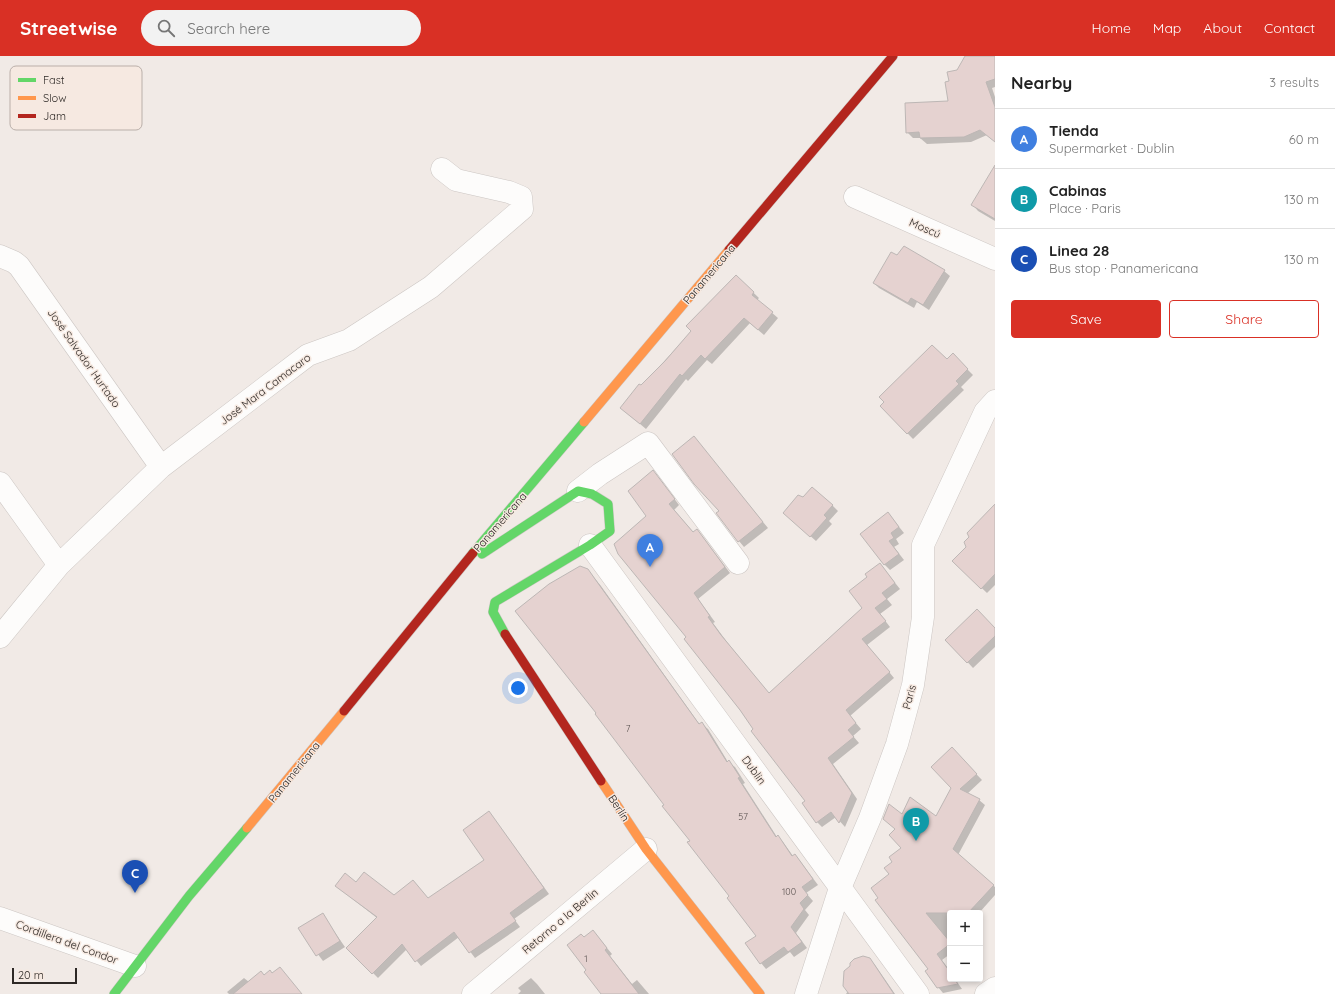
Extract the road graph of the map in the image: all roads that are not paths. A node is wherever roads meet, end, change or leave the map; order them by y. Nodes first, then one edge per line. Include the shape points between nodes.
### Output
1 (893, 56) edge
2 (442, 169) dead end
3 (855, 197) dead end
4 (0, 256) edge
5 (995, 259) edge
6 (995, 402) edge
7 (161, 467) junction
8 (0, 484) edge
9 (578, 491) junction
10 (590, 545) junction
11 (738, 563) dead end
12 (59, 565) junction
13 (459, 570) junction
14 (0, 637) edge
15 (646, 849) junction
16 (840, 888) junction
17 (0, 918) edge
18 (135, 966) junction
19 (995, 988) edge
20 (114, 994) edge
21 (473, 994) edge
22 (760, 994) edge
23 (806, 994) edge
24 (918, 994) edge
25 (986, 994) edge

1 - 13 main road, Panamericana
2 - 7 street, José Mara Camacaro via 456,180 521,197 522,209 430,286 349,340 308,354
3 - 5 street, Moscú
4 - 7 street, José Salvador Hurtado via 19,266
6 - 16 street, Paris via 985,412 923,545 923,617 913,685 897,744 870,818
7 - 12 street, José Mara Camacaro
8 - 12 street
9 - 10 main road via 592,494 608,504 610,531
9 - 11 street via 648,443
9 - 13 main road
10 - 15 main road, Berlín via 495,602 493,612 502,631
10 - 16 street, Dublin
12 - 14 street, José Mara Camacaro
13 - 18 main road, Panamericana via 220,862 189,896
15 - 21 street, Retorno a la Berlin
15 - 22 main road, Berlín
16 - 23 street, Paris
16 - 24 street, Dublin
17 - 18 street, Cordillera del Condor
18 - 20 main road, Panamericana
19 - 25 street

